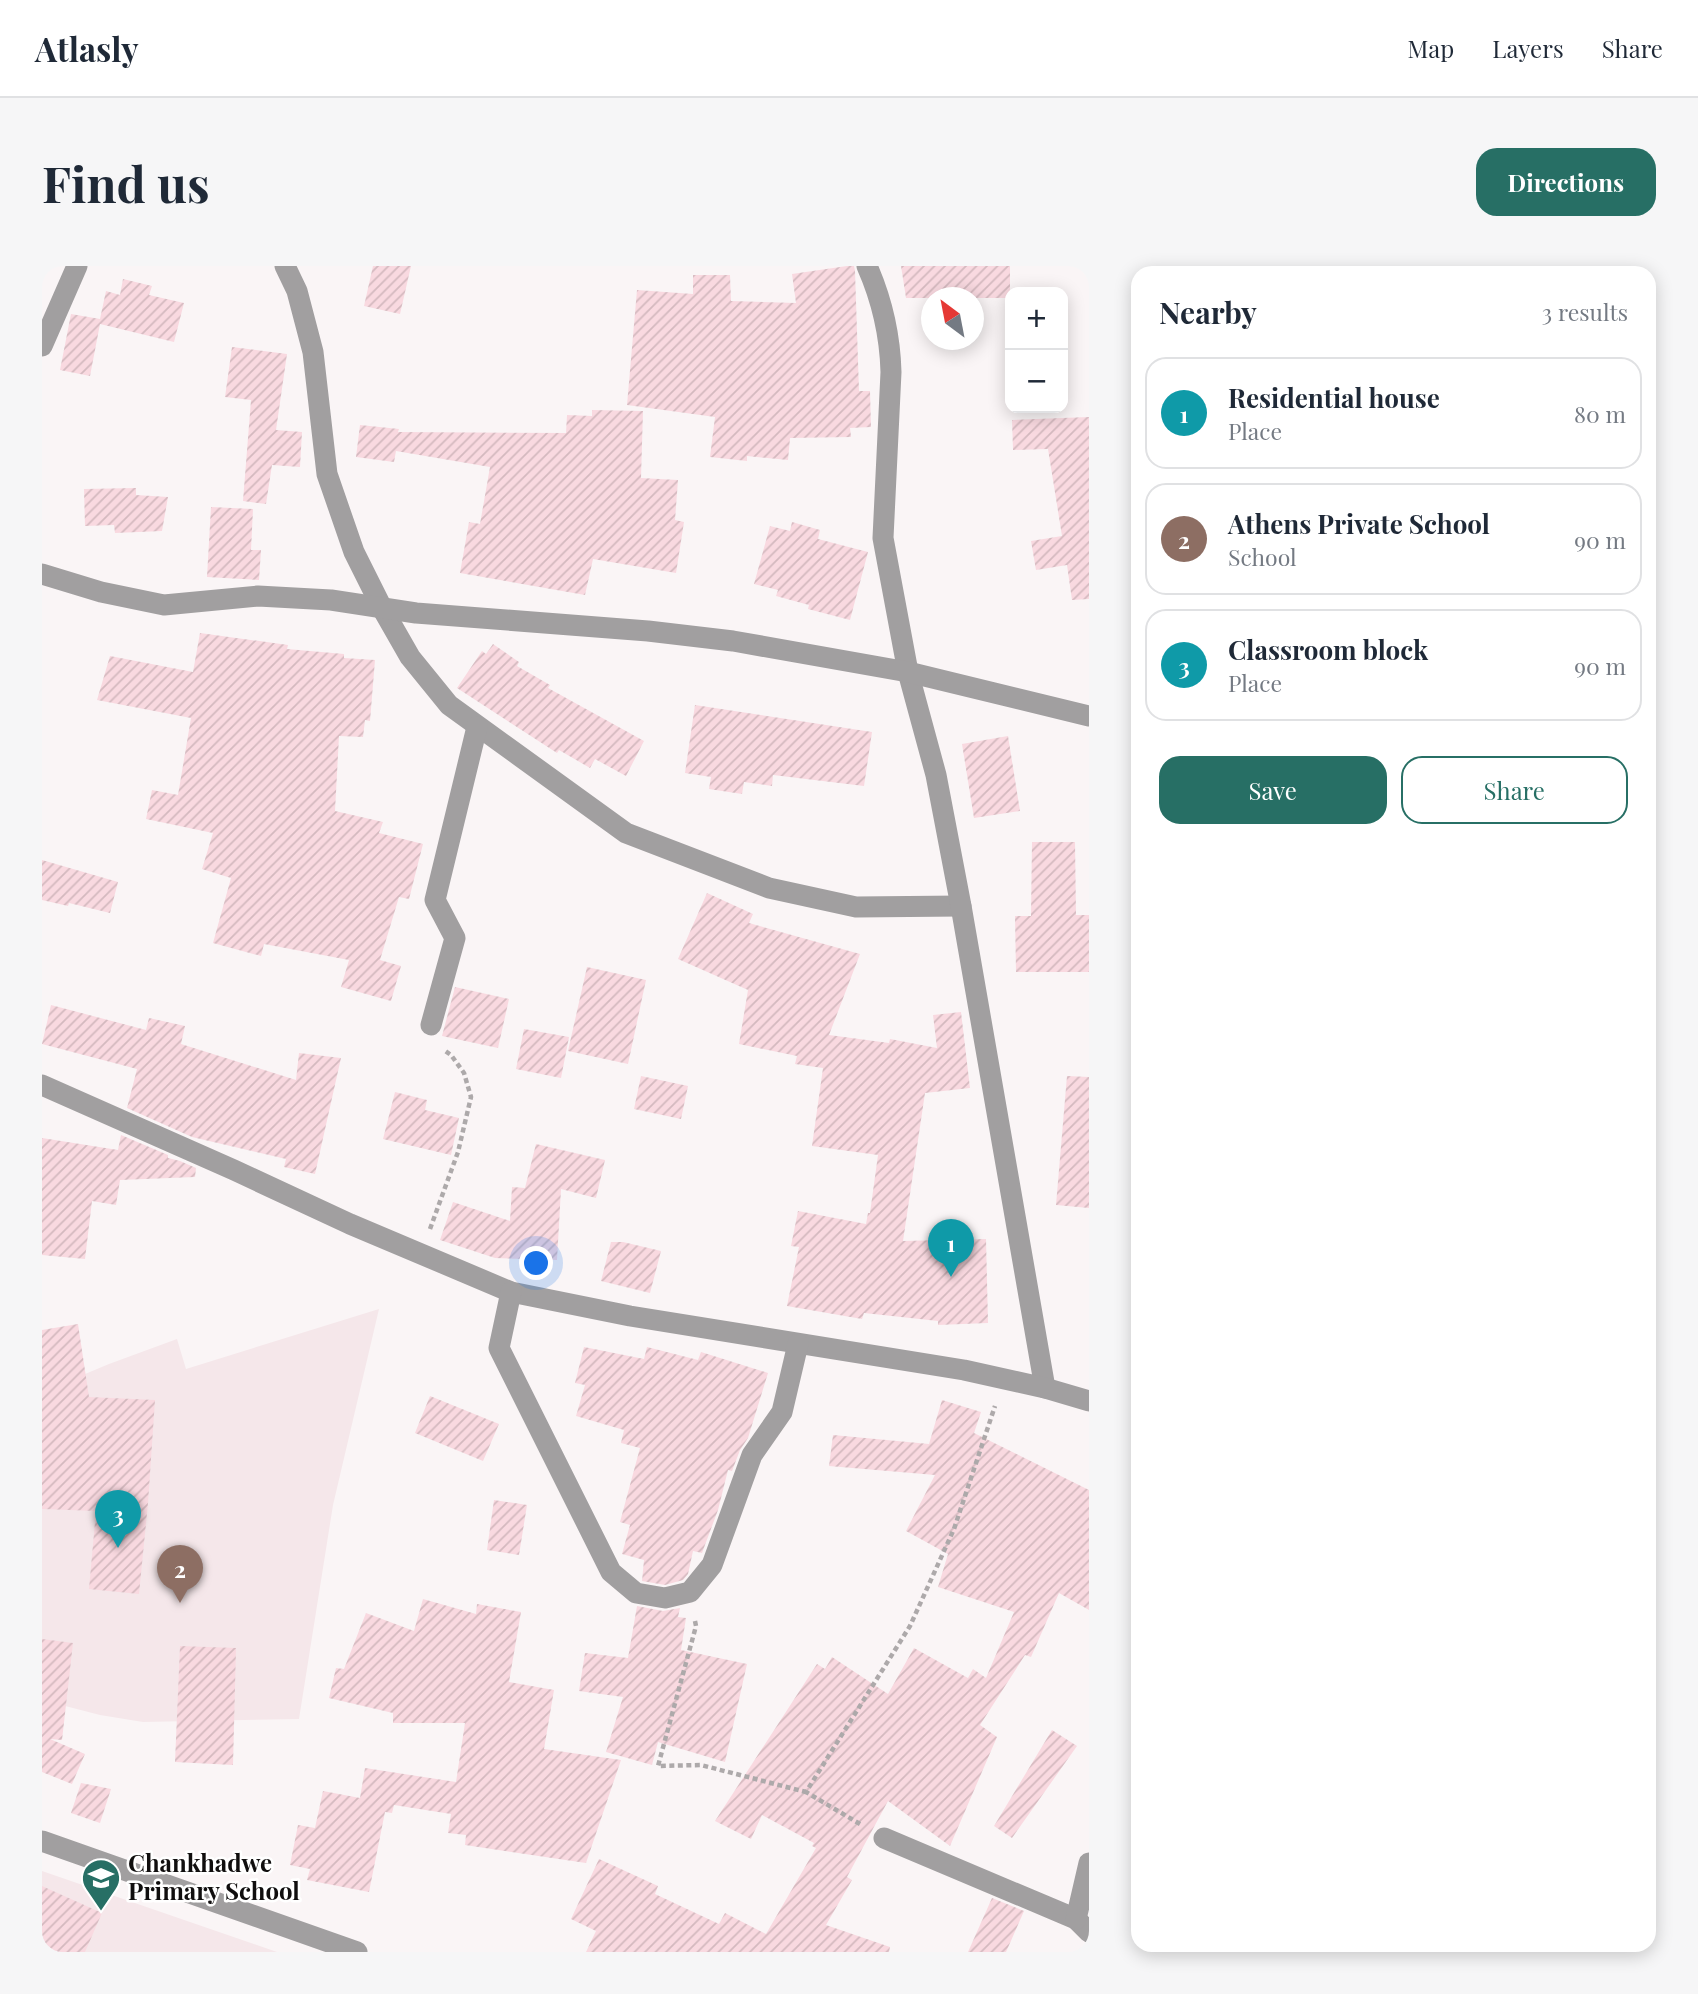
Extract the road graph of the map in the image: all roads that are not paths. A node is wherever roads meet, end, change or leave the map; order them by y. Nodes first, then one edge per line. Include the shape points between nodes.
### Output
1 (77, 266) edge
2 (285, 266) edge
3 (867, 266) edge
4 (42, 346) edge
5 (42, 574) edge
6 (382, 608) junction
7 (908, 672) junction
8 (1089, 716) edge
9 (477, 727) junction
10 (961, 906) junction
11 (431, 1025) road end
12 (42, 1085) edge
13 (511, 1292) junction
14 (799, 1344) junction
15 (1045, 1388) junction
16 (1089, 1401) edge
17 (884, 1838) road end
18 (42, 1841) edge
19 (1089, 1863) edge
20 (1083, 1925) edge
21 (357, 1952) edge

1 - 4 street
2 - 6 street via 297,291 313,352 327,474 354,552
3 - 7 street via 879,292 891,346 883,538
5 - 6 street via 164,605 258,596
6 - 7 street via 648,631
6 - 9 street via 410,657 449,705
7 - 8 street
7 - 10 street via 936,775
9 - 10 street via 626,833 769,888 856,907
9 - 11 street via 435,900 455,938
10 - 15 street
12 - 13 street
13 - 14 street
13 - 14 street via 499,1348 611,1572 636,1593 665,1598 690,1592 712,1565 752,1455 782,1412
14 - 15 street
15 - 16 street
17 - 20 street
18 - 21 street
19 - 20 street

